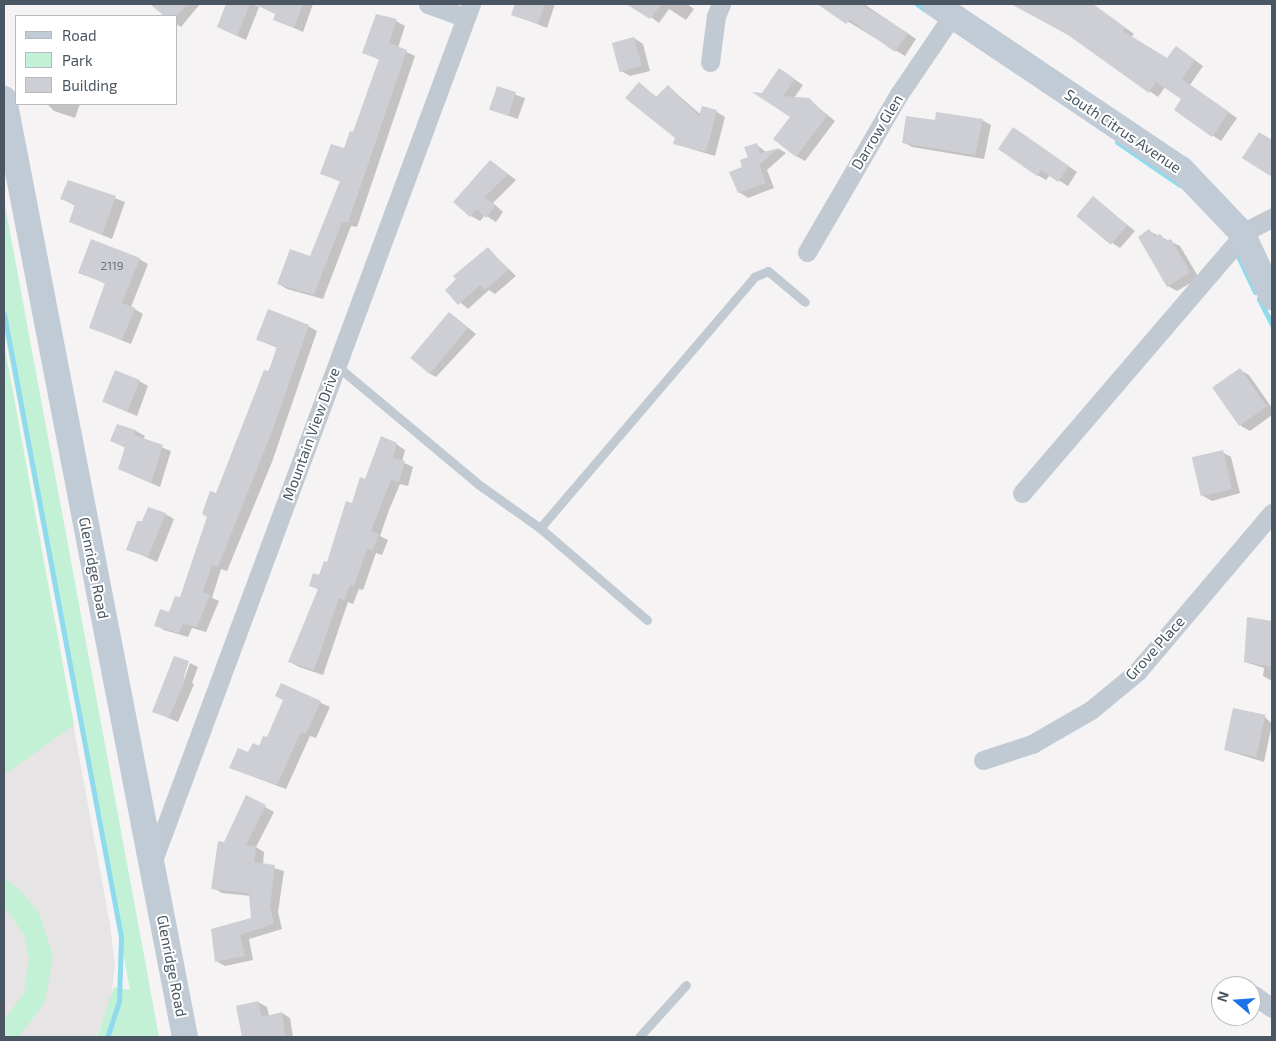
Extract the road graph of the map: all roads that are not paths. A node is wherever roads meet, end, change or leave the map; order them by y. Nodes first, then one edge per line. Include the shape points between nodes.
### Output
1 (428, 4) edge
2 (721, 4) edge
3 (943, 10) edge
4 (469, 11) edge
5 (710, 62) dead end
6 (4, 99) edge
7 (1272, 218) edge
8 (1243, 234) junction
9 (807, 252) dead end
10 (1272, 297) edge
11 (804, 302) dead end
12 (337, 365) junction
13 (1022, 493) dead end
14 (1272, 513) edge
15 (540, 528) junction
16 (647, 620) dead end
17 (983, 760) dead end
18 (152, 864) junction
19 (686, 985) dead end
20 (1261, 1001) edge
21 (1272, 1008) edge
22 (185, 1037) edge
23 (639, 1037) edge

1 - 4 street
2 - 5 street via 716,16
3 - 8 street, South Citrus Avenue via 1181,169
3 - 9 street, Darrow Glen via 900,94
4 - 12 street, Mountain View Drive
6 - 18 street, Glenridge Road
7 - 8 street
8 - 10 street, South Citrus Avenue
8 - 13 street
11 - 15 lane via 768,272 754,277
12 - 15 lane via 478,484
12 - 18 street, Mountain View Drive
14 - 17 street, Grove Place via 1137,672 1091,710 1032,744
15 - 16 lane
18 - 22 street, Glenridge Road
19 - 23 lane
20 - 21 street

